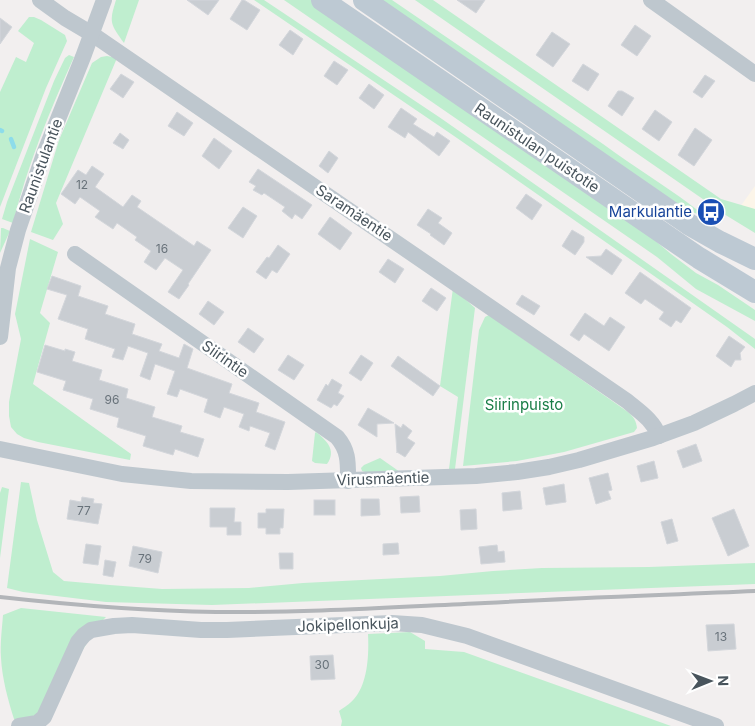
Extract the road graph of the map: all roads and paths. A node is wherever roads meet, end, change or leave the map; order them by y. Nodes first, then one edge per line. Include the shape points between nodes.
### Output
1 (40, 0) edge
2 (104, 0) edge
3 (322, 0) edge
4 (364, 0) edge
5 (650, 0) edge
6 (92, 34) junction
7 (755, 74) edge
8 (75, 254) dead end
9 (755, 259) edge
10 (755, 292) edge
11 (0, 337) edge
12 (755, 393) edge
13 (659, 436) junction
14 (0, 449) edge
15 (348, 481) junction
16 (19, 726) edge
17 (716, 726) edge

1 - 6 street, Saramäentie
2 - 6 street, Raunistulantie
3 - 10 main road, Raunistulan puistotie via 705,263
4 - 9 main road, Raunistulan puistotie via 690,225
5 - 7 street
6 - 11 street, Raunistulantie via 44,154 18,230 8,268
6 - 13 street, Saramäentie via 627,401 650,420
8 - 15 street, Siirintie via 337,437 346,452
12 - 13 street, Virusmäentie
13 - 15 street, Virusmäentie via 579,460 517,472
14 - 15 street, Virusmäentie via 122,474 191,481
16 - 17 street, Jokipellonkuja via 37,723 44,717 78,642 91,630 132,625 227,630 392,623 467,636

